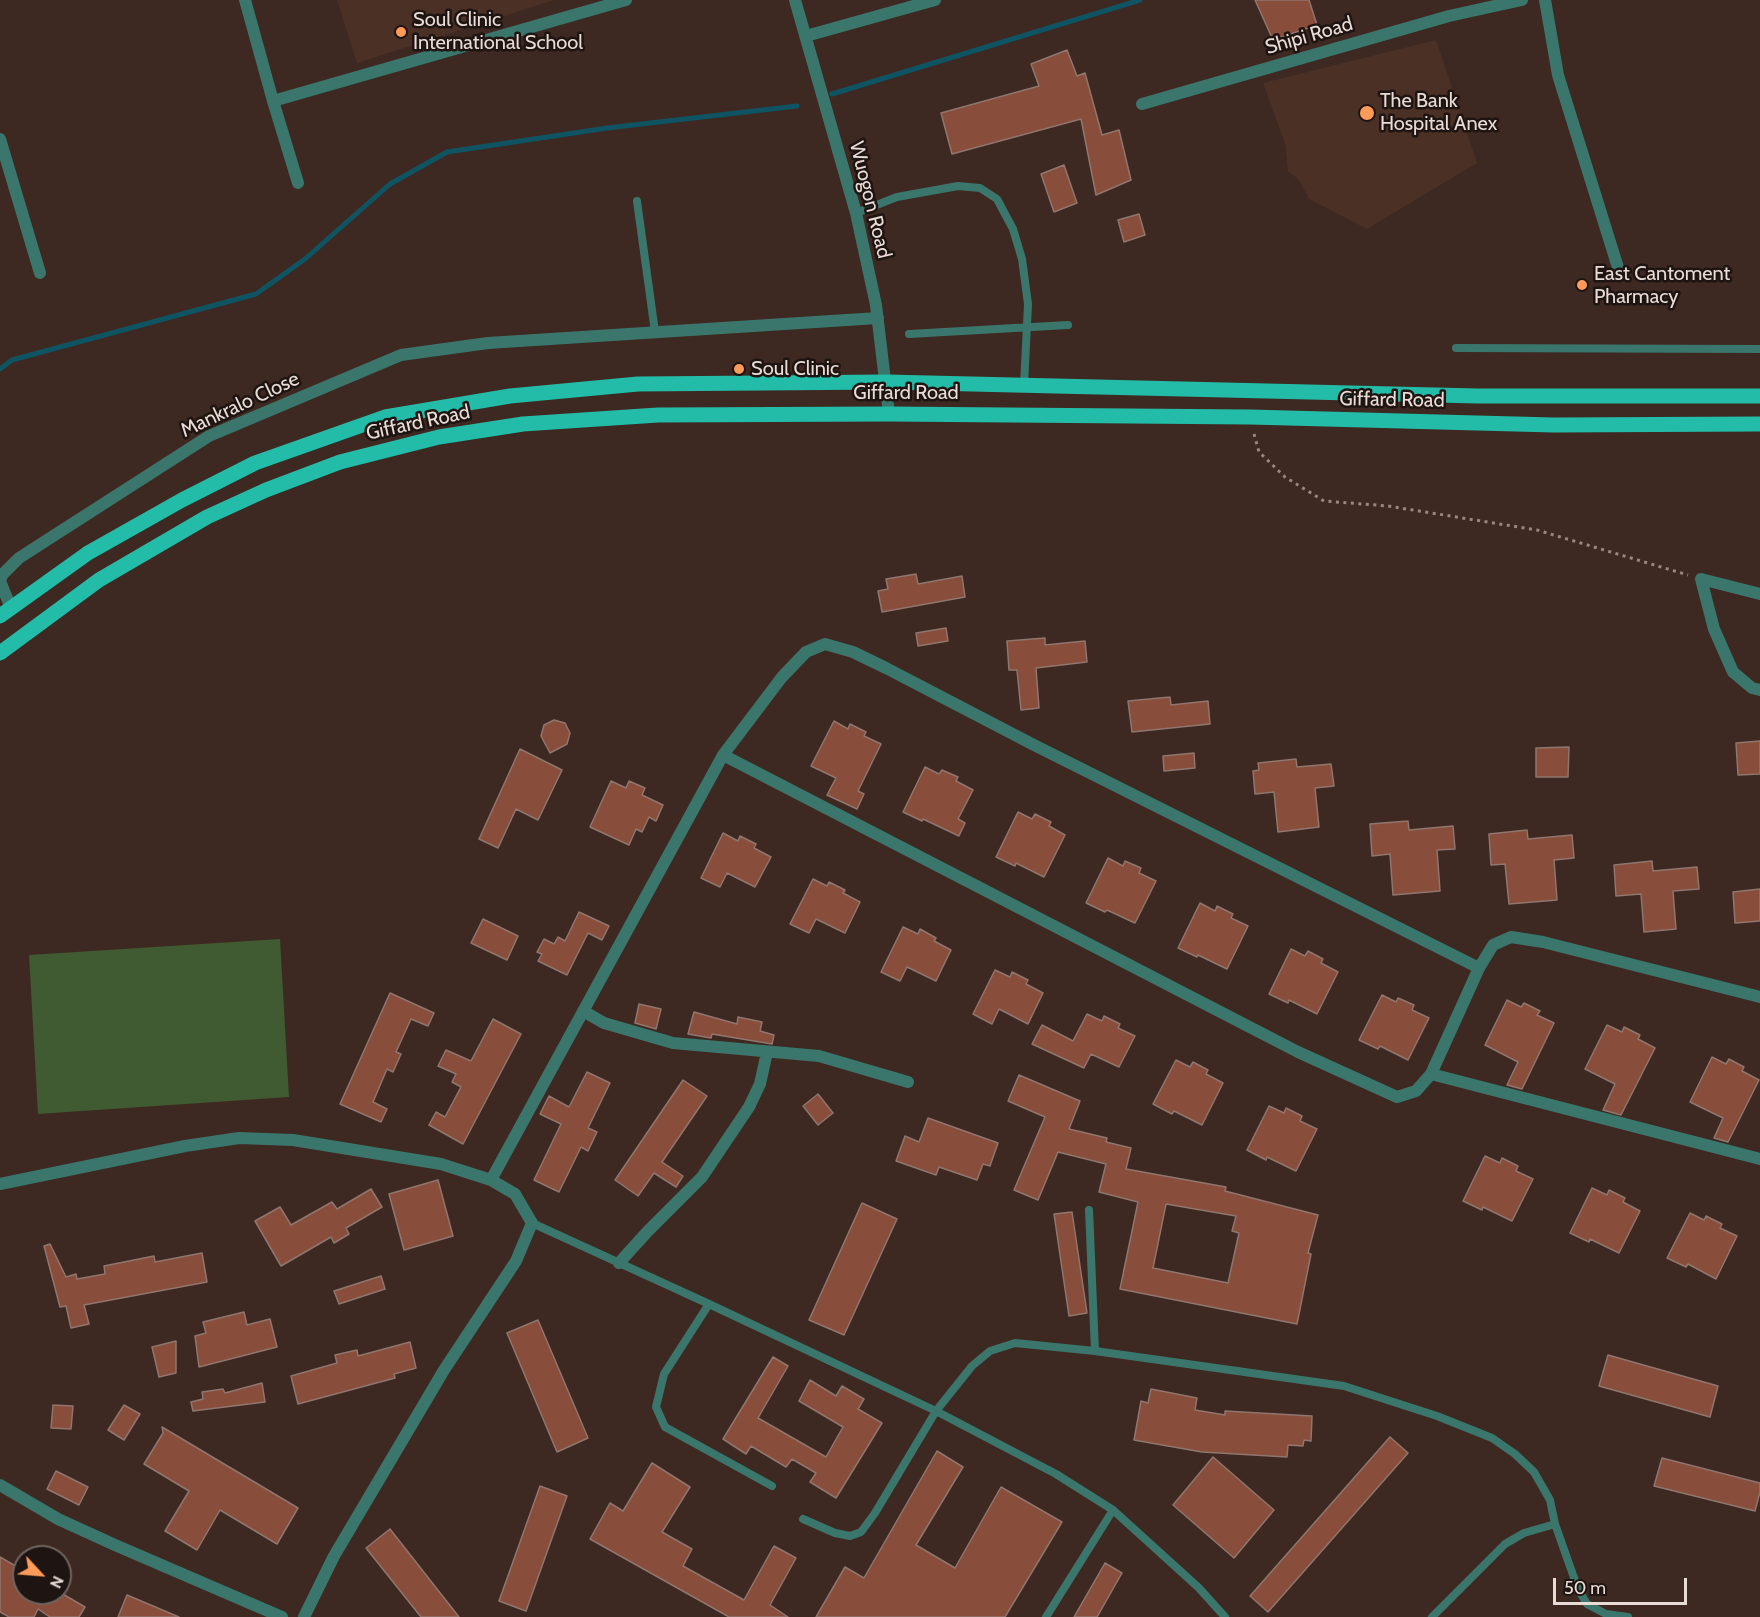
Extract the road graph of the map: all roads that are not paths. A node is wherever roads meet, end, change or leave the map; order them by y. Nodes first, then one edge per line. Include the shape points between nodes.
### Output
1 (245, 0) edge
2 (626, 0) edge
3 (795, 0) edge
4 (934, 0) edge
5 (1522, 0) edge
6 (1545, 0) edge
7 (806, 36) junction
8 (273, 101) junction
9 (1142, 104) dead end
10 (0, 139) edge
11 (298, 183) dead end
12 (637, 201) dead end
13 (856, 213) junction
14 (40, 273) dead end
15 (1620, 274) dead end
16 (878, 318) junction
17 (1068, 325) dead end
18 (1027, 328) junction
19 (655, 332) junction
20 (909, 334) dead end
21 (1456, 348) dead end
22 (1760, 349) edge
23 (887, 382) junction
24 (1024, 385) junction
25 (1760, 396) edge
26 (889, 414) junction
27 (1760, 424) edge
28 (0, 581) edge
29 (1760, 594) edge
30 (5, 612) edge
31 (0, 653) edge
32 (1760, 690) edge
33 (723, 755) junction
34 (1479, 968) junction
35 (1760, 997) edge
36 (583, 1011) junction
37 (767, 1052) junction
38 (1431, 1074) junction
39 (908, 1082) dead end
40 (1760, 1159) edge
41 (491, 1180) junction
42 (0, 1184) edge
43 (1089, 1210) dead end
44 (532, 1224) junction
45 (619, 1263) junction
46 (709, 1304) junction
47 (1095, 1351) junction
48 (936, 1411) junction
49 (0, 1485) edge
50 (772, 1486) dead end
51 (1113, 1510) junction
52 (803, 1519) dead end
53 (1555, 1524) junction
54 (282, 1617) edge
55 (304, 1617) edge
56 (1046, 1617) edge
57 (1225, 1617) edge
58 (1432, 1617) edge
59 (1628, 1617) edge

1 - 8 street
2 - 8 street
3 - 7 street, Wuogon Road
4 - 7 street
5 - 9 street, Shipi Road via 1449,16
6 - 15 street via 1558,75
7 - 13 street, Wuogon Road
8 - 11 street
10 - 14 street
12 - 19 lane
13 - 16 street, Wuogon Road
13 - 18 lane via 897,197 958,186 980,188 997,199 1013,229 1022,259
16 - 19 street, Mankralo Close
16 - 23 street, Wuogon Road
17 - 18 lane
18 - 20 lane
18 - 24 lane
19 - 28 street, Mankralo Close via 488,343 401,355 208,436 19,558
21 - 22 lane
23 - 24 main road, Giffard Road
23 - 26 street, Wuogon Road
23 - 30 main road, Giffard Road via 638,384 510,396 385,417 255,463 182,500 88,553
24 - 25 main road, Giffard Road via 1479,396
26 - 27 main road, Giffard Road via 1553,425
26 - 31 main road, Giffard Road via 658,415 523,424 439,437 340,462 207,517 99,580
28 - 30 street, Mankralo Close
29 - 32 street via 1701,579 1714,629 1733,672
33 - 34 street via 782,677 806,652 825,644 886,668
33 - 36 street
33 - 38 street via 1287,1047 1366,1084 1397,1096 1416,1091
34 - 35 street via 1493,945 1511,937
34 - 38 street
36 - 37 street via 604,1023 673,1043
36 - 41 street
37 - 39 street via 819,1056
37 - 45 street via 760,1084 749,1107 702,1177
38 - 40 street
41 - 42 street via 441,1164 374,1152 293,1140 239,1138
41 - 44 street via 515,1194
43 - 47 lane
44 - 45 lane
44 - 55 street via 516,1261 444,1371 334,1556
45 - 46 lane
46 - 48 lane
46 - 50 lane via 664,1374 656,1407 665,1426
47 - 48 lane via 1016,1343 990,1351 972,1366
47 - 53 lane via 1344,1386 1437,1416 1492,1438 1515,1454 1534,1472 1550,1500
48 - 51 lane via 1056,1474
48 - 52 lane via 861,1532 850,1536
49 - 54 street via 105,1541
51 - 56 lane
51 - 57 lane via 1199,1588
53 - 58 lane via 1524,1533 1506,1544
53 - 59 lane via 1587,1604 1606,1614

